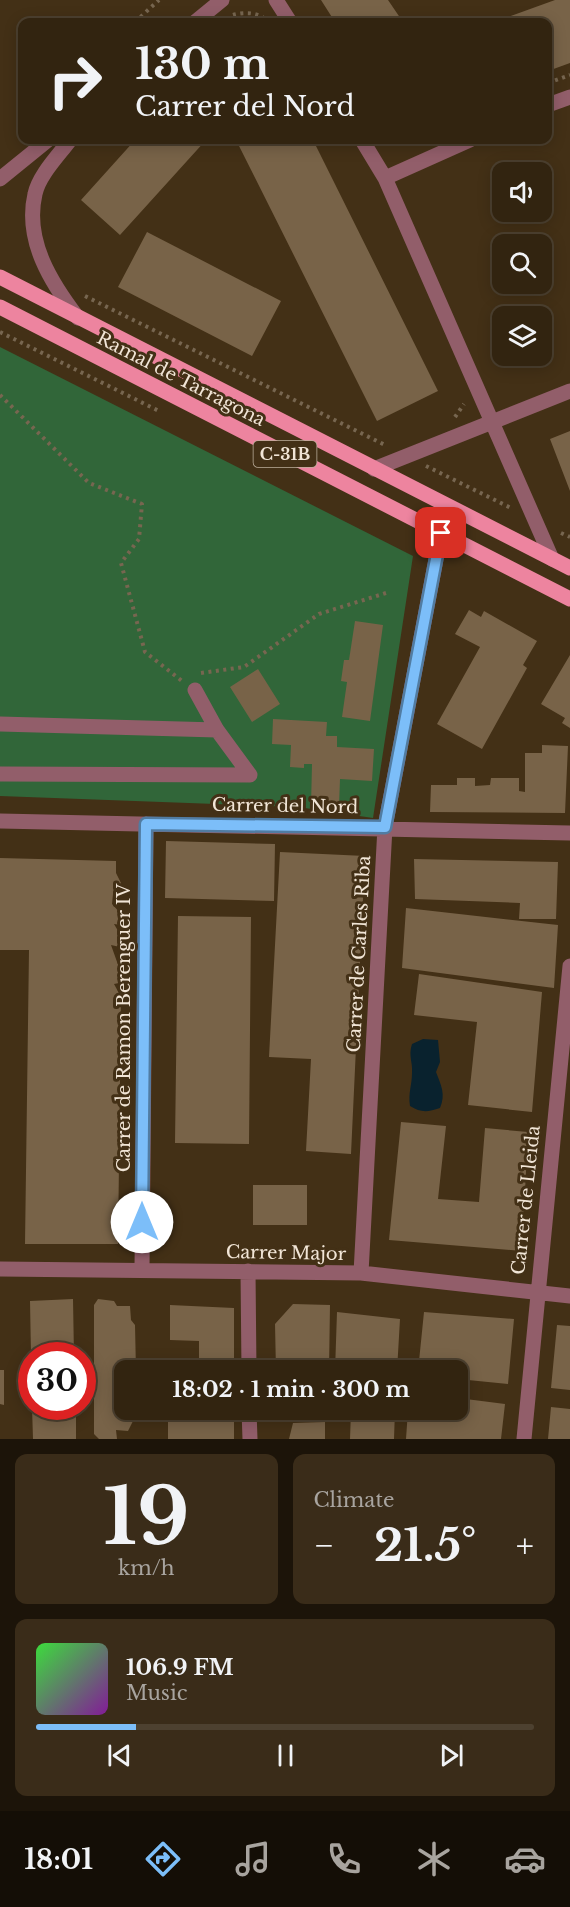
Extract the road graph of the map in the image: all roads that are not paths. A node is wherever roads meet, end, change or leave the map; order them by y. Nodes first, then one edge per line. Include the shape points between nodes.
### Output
1 (222, 0) edge
2 (276, 0) edge
3 (200, 18) edge
4 (287, 18) edge
5 (570, 98) edge
6 (552, 104) edge
7 (43, 144) edge
8 (67, 144) edge
9 (364, 144) edge
10 (461, 144) edge
11 (385, 178) junction
12 (0, 179) edge
13 (0, 277) edge
14 (0, 307) edge
15 (78, 318) junction
16 (570, 391) edge
17 (493, 422) junction
18 (374, 469) junction
19 (441, 533) junction
20 (552, 559) junction
21 (570, 568) edge
22 (570, 599) edge
23 (195, 690) road end
24 (0, 724) edge
25 (217, 730) junction
26 (0, 774) edge
27 (0, 821) edge
28 (146, 824) junction
29 (385, 827) junction
30 (570, 833) edge
31 (570, 966) edge
32 (0, 1269) edge
33 (142, 1269) junction
34 (248, 1271) junction
35 (361, 1274) junction
36 (536, 1291) junction
37 (570, 1296) edge
38 (249, 1360) edge
39 (249, 1420) edge
40 (249, 1439) edge
41 (524, 1439) edge

1 - 3 street
2 - 4 street
5 - 6 street
7 - 12 street
8 - 15 street via 35,193 33,220 44,266
9 - 11 street
10 - 11 street
11 - 17 street
13 - 15 main road, Ramal de Tarragona / C-31B
14 - 19 main road, Ramal de Tarragona / C-31B
15 - 18 main road, Ramal de Tarragona / C-31B
16 - 17 street
17 - 18 street
17 - 20 street
18 - 20 main road, Ramal de Tarragona / C-31B
19 - 22 main road, Ramal de Tarragona / C-31B
19 - 29 street, Carrer de Carles Riba
20 - 21 main road, Ramal de Tarragona / C-31B
23 - 25 street
24 - 25 street
25 - 26 street via 250,775
27 - 28 street, Carrer del Nord
28 - 29 street, Carrer del Nord
28 - 33 street, Carrer de Ramon Berenguer IV
29 - 30 street, Carrer del Nord
29 - 35 street, Carrer de Carles Riba
31 - 36 street, Carrer de Lleida
32 - 33 street, Carrer Major
33 - 34 street, Carrer Major
34 - 35 street, Carrer Major
34 - 38 street
35 - 36 street, Carrer Major
36 - 37 street, Carrer Major
36 - 41 street, Carrer de Lleida
39 - 40 street

